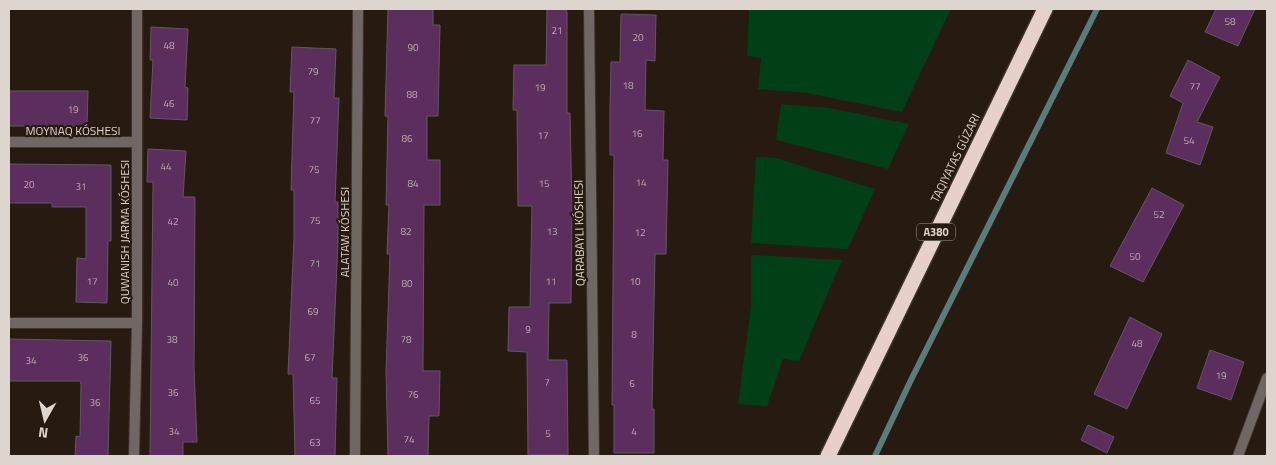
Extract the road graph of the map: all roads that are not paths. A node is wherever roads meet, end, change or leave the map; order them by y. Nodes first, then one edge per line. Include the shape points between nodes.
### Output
1 (137, 9) edge
2 (358, 9) edge
3 (589, 9) edge
4 (1045, 9) edge
5 (9, 142) edge
6 (137, 142) junction
7 (9, 323) edge
8 (136, 323) junction
9 (1267, 378) edge
10 (134, 456) edge
11 (355, 456) edge
12 (594, 456) edge
13 (828, 456) edge
14 (1238, 456) edge

1 - 6 street
2 - 11 street, ALATAW KÓSHESI
3 - 12 street
4 - 13 highway, A380
5 - 6 street, MOYNAQ KÓSHESI
6 - 8 street
7 - 8 street
8 - 10 street
9 - 14 street

